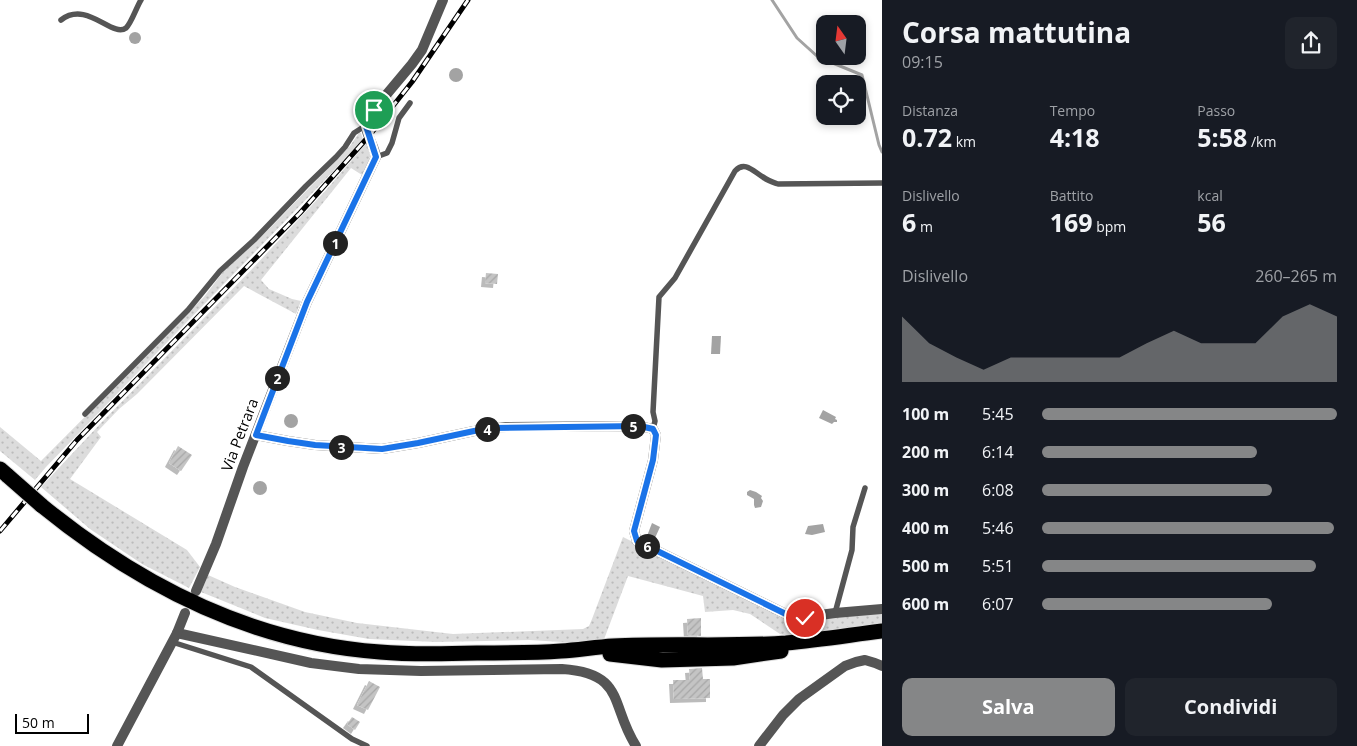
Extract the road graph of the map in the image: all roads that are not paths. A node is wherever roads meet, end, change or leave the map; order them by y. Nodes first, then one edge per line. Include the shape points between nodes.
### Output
1 (141, 0) edge
2 (443, 0) edge
3 (75, 7) dead end
4 (95, 12) dead end
5 (61, 20) dead end
6 (410, 103) dead end
7 (366, 126) junction
8 (376, 157) junction
9 (882, 183) edge
10 (85, 414) dead end
11 (653, 429) junction
12 (256, 435) junction
13 (4, 473) edge
14 (865, 488) dead end
15 (196, 591) dead end
16 (882, 609) edge
17 (185, 613) dead end
18 (835, 613) junction
19 (882, 631) edge
20 (174, 638) junction
21 (882, 638) edge
22 (561, 651) junction
23 (882, 666) edge
24 (118, 746) edge
25 (367, 746) edge
26 (636, 746) edge
27 (759, 746) edge

1 - 4 lane via 124,29 118,29
2 - 7 street via 422,50 366,120
3 - 5 lane
6 - 8 lane via 399,118 387,153
7 - 8 street
7 - 10 lane via 354,133 336,157 220,271 188,310
8 - 12 street, Via Petrara via 307,302
9 - 11 lane via 778,184 747,167 738,167 675,278 659,297
11 - 12 street via 640,426 506,427 382,449 315,445
11 - 18 street via 656,435 653,460 634,531 637,541 792,617
12 - 15 street, Via Petrara
13 - 22 highway, bridge via 73,531 157,584 220,614 276,633 310,642 379,652
14 - 18 lane via 853,527 852,550
16 - 18 street
17 - 20 street
19 - 22 highway via 786,642 613,646
20 - 24 street
20 - 25 lane via 251,666 352,739
20 - 26 street via 359,669 577,670 609,685
21 - 22 highway via 733,658 662,660
23 - 27 street via 865,660 845,666 799,699

